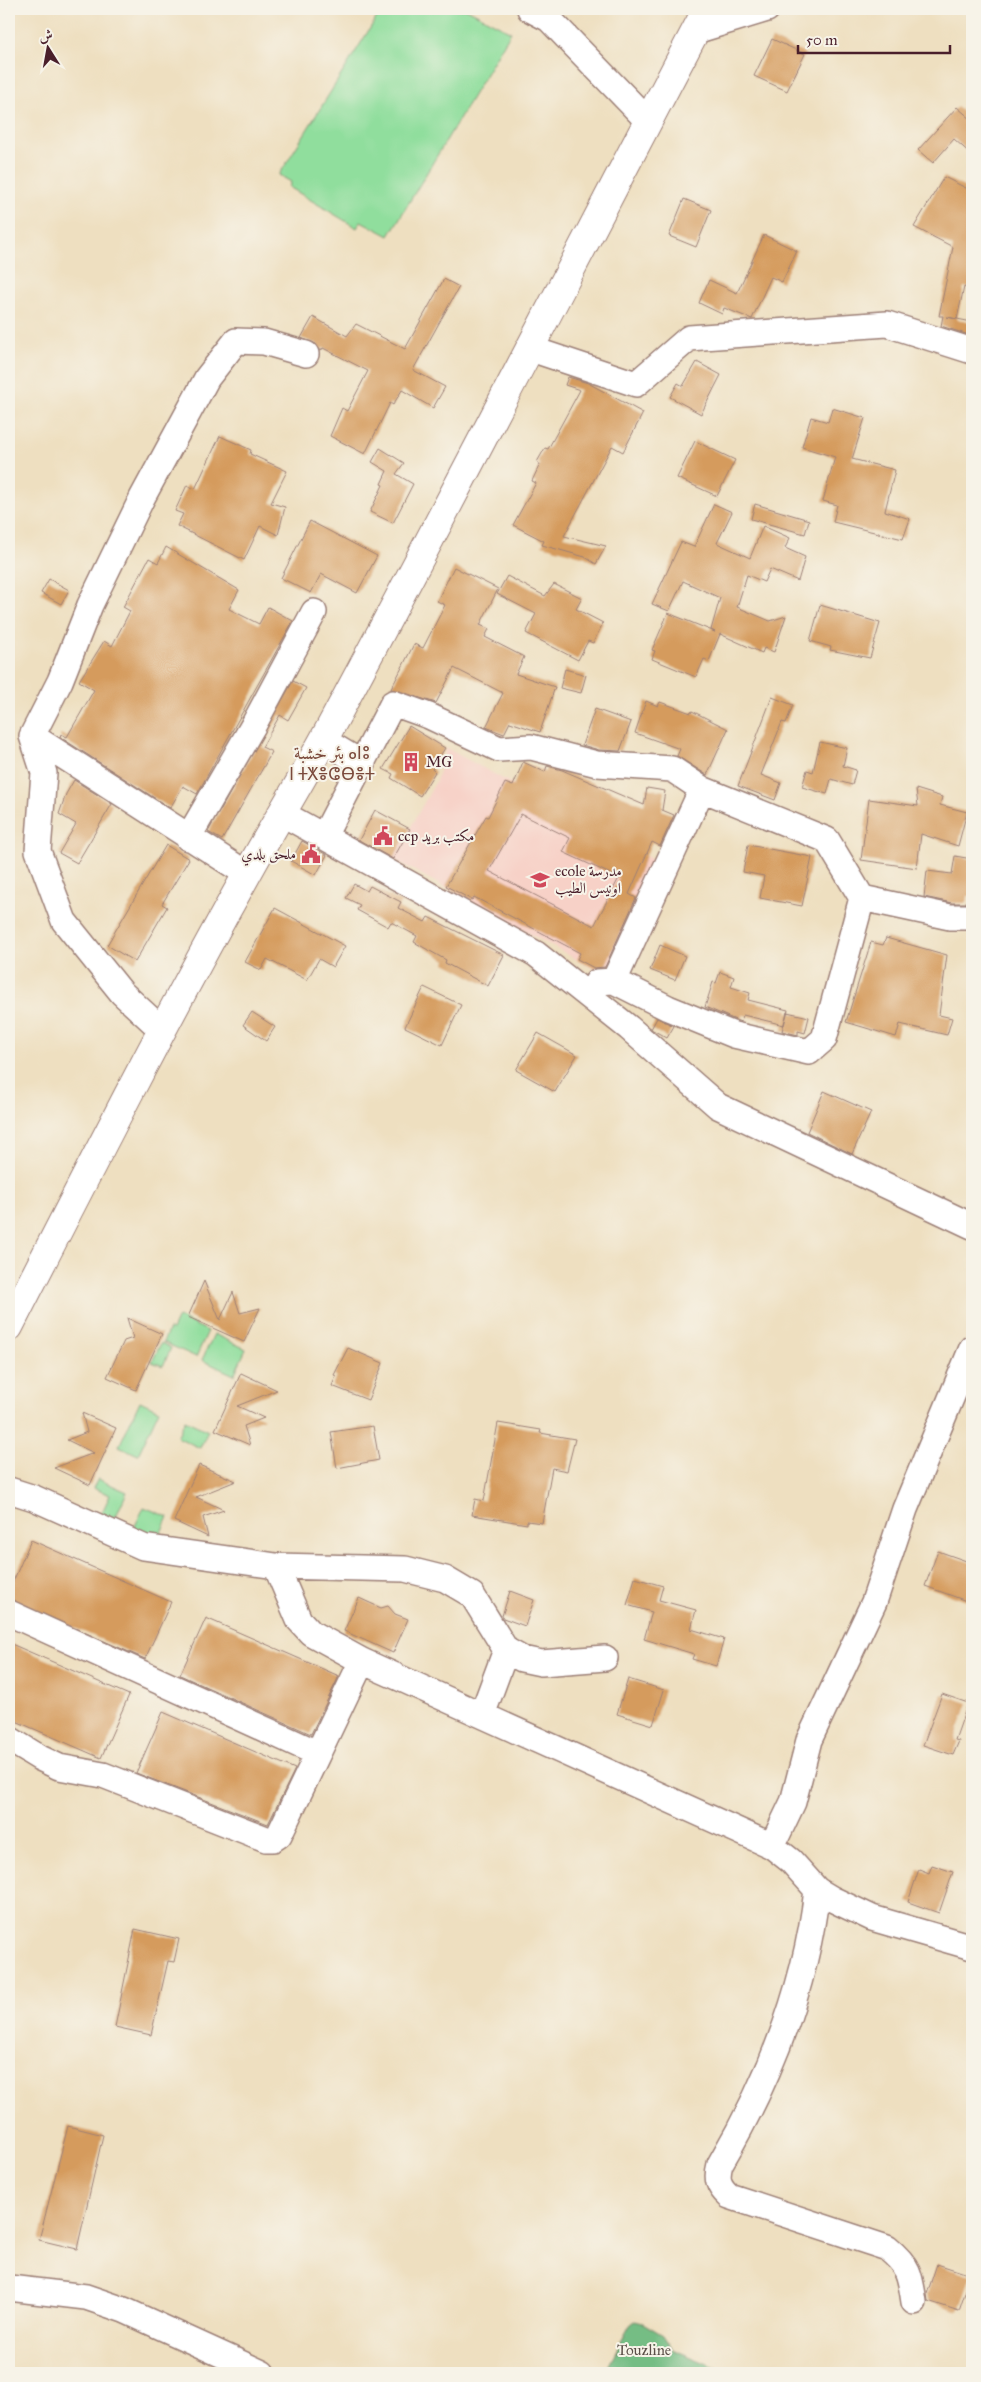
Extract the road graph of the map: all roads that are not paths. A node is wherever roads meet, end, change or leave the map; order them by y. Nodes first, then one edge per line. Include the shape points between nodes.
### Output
1 (767, 9) edge
2 (542, 12) edge
3 (701, 20) edge
4 (647, 120) junction
5 (531, 349) junction
6 (972, 351) edge
7 (306, 354) dead end
8 (314, 612) dead end
9 (32, 736) junction
10 (323, 740) junction
11 (364, 764) junction
12 (702, 789) junction
13 (283, 814) junction
14 (324, 836) junction
15 (188, 838) junction
16 (247, 874) junction
17 (862, 898) junction
18 (972, 917) edge
19 (614, 981) junction
20 (574, 984) junction
21 (162, 1030) junction
22 (972, 1226) edge
23 (9, 1327) edge
24 (972, 1348) edge
25 (9, 1490) edge
26 (276, 1566) junction
27 (9, 1613) edge
28 (506, 1650) junction
29 (605, 1658) dead end
30 (362, 1660) junction
31 (482, 1715) junction
32 (9, 1739) edge
33 (317, 1753) junction
34 (772, 1846) junction
35 (817, 1890) junction
36 (972, 1947) edge
37 (9, 2288) edge
38 (914, 2302) dead end
39 (262, 2373) edge

1 - 3 street
2 - 4 street
3 - 4 main road
4 - 5 main road
5 - 6 street via 636,384 689,338 887,324
5 - 10 main road
7 - 9 street via 264,342 236,341 207,378 142,498 90,604 60,681
8 - 15 street
9 - 15 street
9 - 21 street via 44,773 38,851 64,921 122,993
10 - 11 street
10 - 13 main road
11 - 12 street via 393,703 499,749 531,747 597,764 672,769
11 - 14 street
12 - 17 street via 827,840
12 - 19 street
13 - 14 street
13 - 16 main road
14 - 20 street via 536,954
15 - 16 street
16 - 21 main road
17 - 18 street via 950,917
17 - 19 street via 824,1039 809,1052 734,1035
19 - 20 street
20 - 22 street via 718,1106
21 - 23 main road
24 - 34 street via 904,1509 874,1602 809,1740 793,1802
25 - 26 street via 143,1547
26 - 28 street via 405,1569 445,1579 472,1595
26 - 30 street via 299,1620 311,1633
27 - 33 street
28 - 29 street via 522,1660 541,1663
28 - 31 street
30 - 31 street
30 - 33 street
31 - 34 street
32 - 33 street via 59,1767 103,1776 266,1839 279,1835
34 - 35 street via 791,1861
35 - 36 street via 872,1918
35 - 38 street via 802,1974 764,2080 720,2164 717,2176 720,2188 730,2196 888,2248 903,2260 910,2273
37 - 39 street via 86,2298 124,2310

